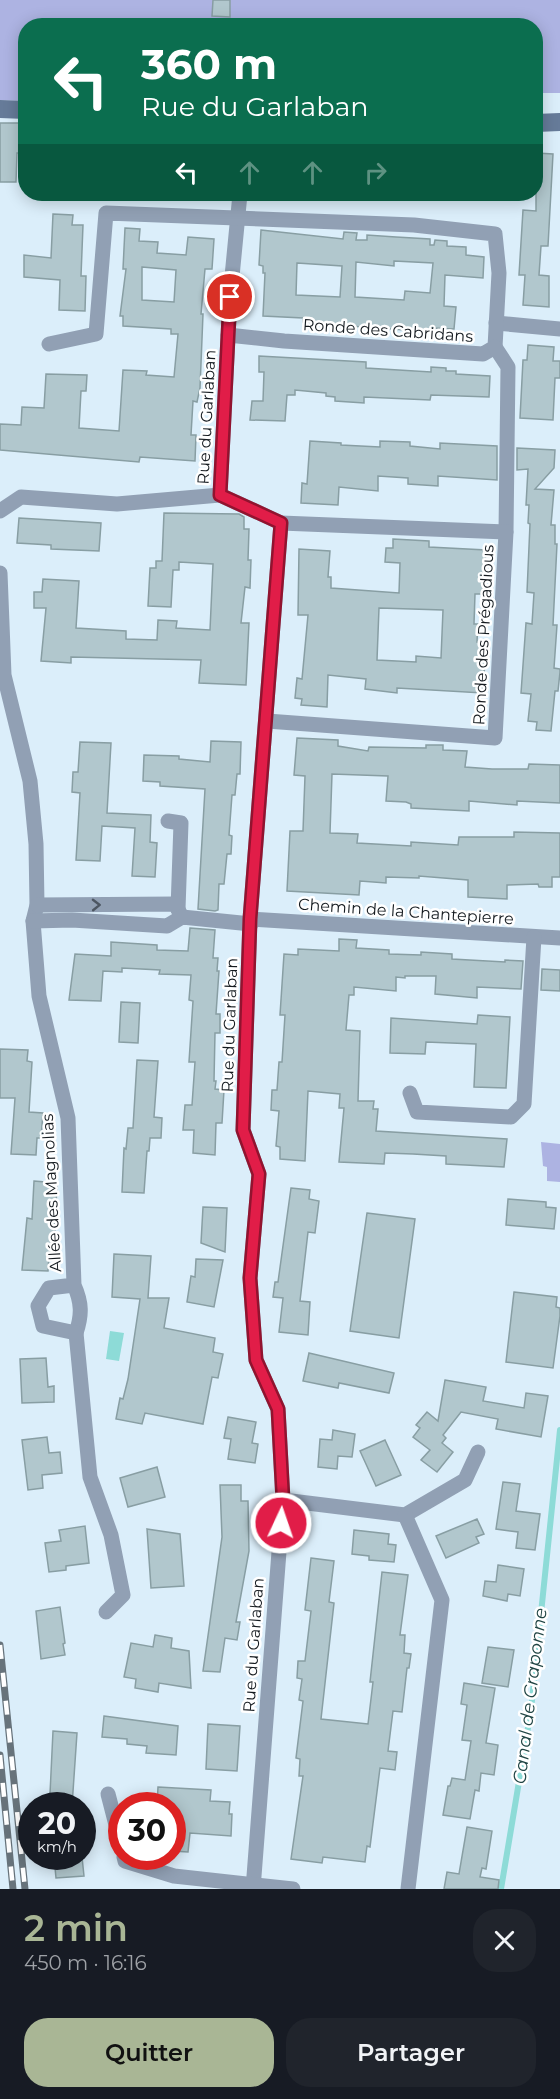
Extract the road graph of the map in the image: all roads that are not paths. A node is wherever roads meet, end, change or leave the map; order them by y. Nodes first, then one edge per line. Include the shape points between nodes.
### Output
1 (0, 109) edge
2 (18, 110) edge
3 (560, 122) edge
4 (543, 123) edge
5 (239, 201) edge
6 (236, 219) junction
7 (496, 323) junction
8 (560, 329) edge
9 (228, 335) junction
10 (49, 344) dead end
11 (495, 347) junction
12 (220, 495) junction
13 (0, 511) edge
14 (281, 523) junction
15 (506, 532) junction
16 (0, 573) edge
17 (267, 721) junction
18 (168, 821) dead end
19 (37, 905) junction
20 (180, 913) junction
21 (33, 921) junction
22 (250, 922) junction
23 (534, 937) junction
24 (560, 938) edge
25 (410, 1093) dead end
26 (74, 1285) junction
27 (76, 1333) junction
28 (478, 1452) dead end
29 (283, 1500) junction
30 (405, 1515) junction
31 (106, 1612) dead end
32 (145, 1870) edge
33 (173, 1882) edge
34 (253, 1887) edge
35 (293, 1889) edge
36 (408, 1889) edge

1 - 2 main road
3 - 4 main road
5 - 6 street, Rue du Garlaban
6 - 7 street, Ronde des Cabridans via 414,225 495,234 499,273
6 - 9 street, Rue du Garlaban
6 - 10 street via 106,213 96,334
7 - 8 street
7 - 11 street, Ronde des Cabridans
9 - 11 street, Ronde des Cabridans via 483,354
9 - 12 street, Rue du Garlaban
11 - 15 street via 508,367
12 - 13 street via 117,504 21,497
12 - 14 street, Rue du Garlaban
14 - 15 street, Ronde des Prégadious
14 - 17 street, Rue du Garlaban
15 - 17 street, Ronde des Prégadious via 495,738
16 - 19 street, Allée des Magnolias via 4,675 30,782
17 - 22 street, Rue du Garlaban
18 - 20 street via 181,824
19 -> 20 street via 175,904
19 - 21 street, Allée des Magnolias
20 - 21 street via 167,926
20 - 22 street
21 - 26 street, Allée des Magnolias via 39,996 68,1118
22 - 23 street, Chemin de la Chantepierre
22 - 29 street, Rue du Garlaban via 243,1130 259,1174 250,1278 256,1360 278,1409
23 - 24 street, Chemin de la Chantepierre
23 - 25 street via 524,1104 512,1117 417,1112
26 - 27 street, Allée des Magnolias via 81,1300
26 - 27 street, Allée des Magnolias via 49,1288 38,1306 43,1326
27 - 31 street, Allée des Magnolias via 90,1478 111,1535 123,1595
28 - 30 street via 465,1480
29 - 30 street
29 - 34 street, Rue du Garlaban
30 - 36 street via 442,1600
32 - 33 street
33 - 34 street
34 - 35 street

